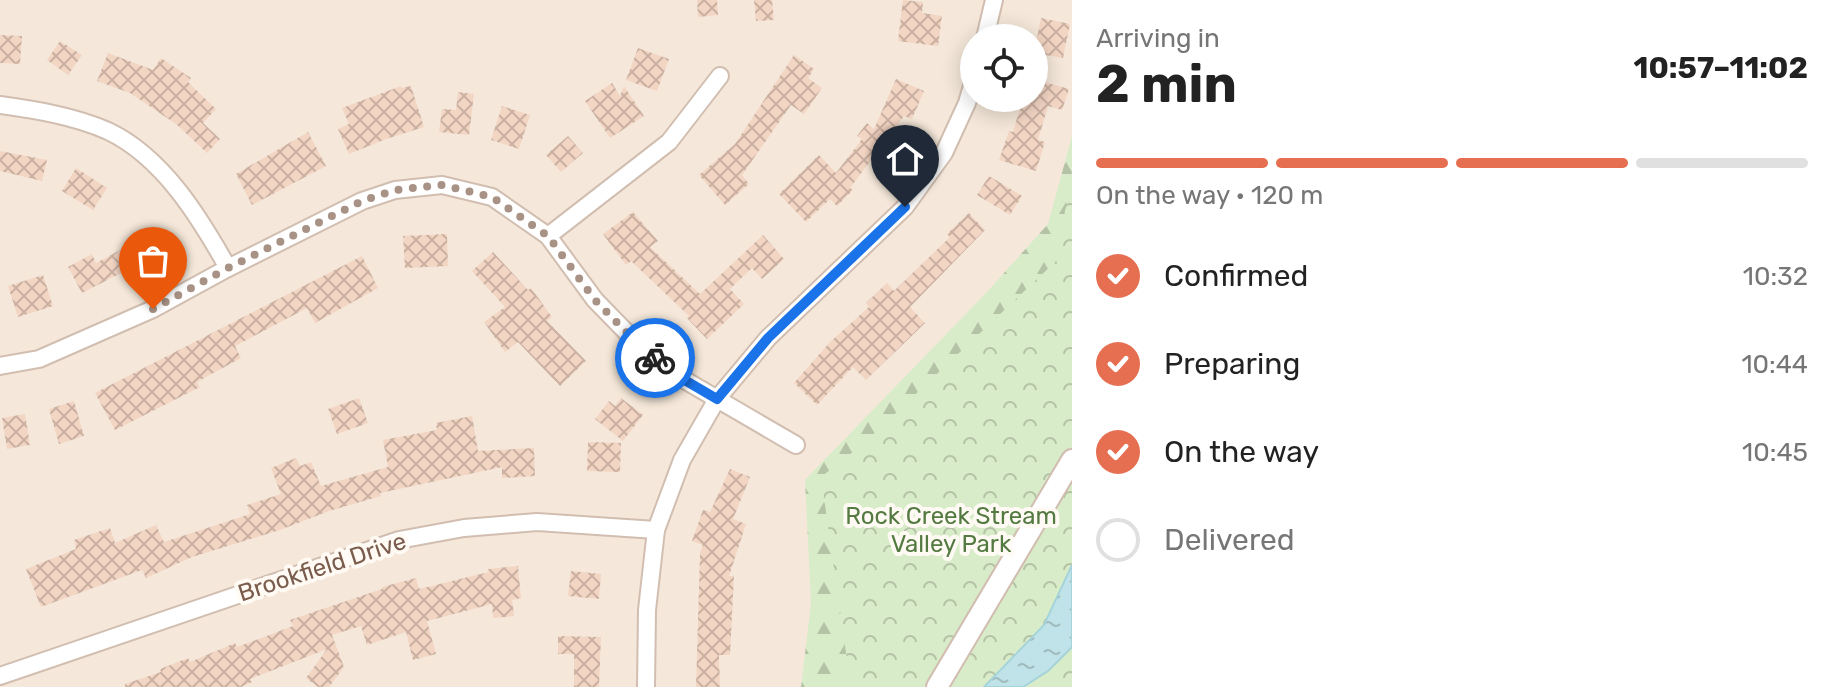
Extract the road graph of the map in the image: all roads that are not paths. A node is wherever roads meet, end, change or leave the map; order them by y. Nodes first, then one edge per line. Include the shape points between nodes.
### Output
1 (994, 0) edge
2 (988, 24) edge
3 (720, 76) dead end
4 (0, 105) edge
5 (963, 112) edge
6 (548, 236) junction
7 (228, 268) junction
8 (0, 366) edge
9 (717, 399) junction
10 (796, 445) dead end
11 (1072, 460) edge
12 (656, 530) junction
13 (0, 676) edge
14 (646, 687) edge
15 (937, 687) edge

1 - 2 street
3 - 6 street via 669,142
4 - 7 street via 41,111 109,132 149,160 197,212
5 - 9 street via 944,153 905,207 768,338
6 - 7 street via 492,197 442,185 395,190 362,201
6 - 9 street via 595,300 633,339 676,375
7 - 8 street via 153,309 39,359
9 - 10 street
9 - 12 street via 682,460
11 - 15 street
12 - 13 street, Brookfield Drive via 537,522 399,540
12 - 14 street

